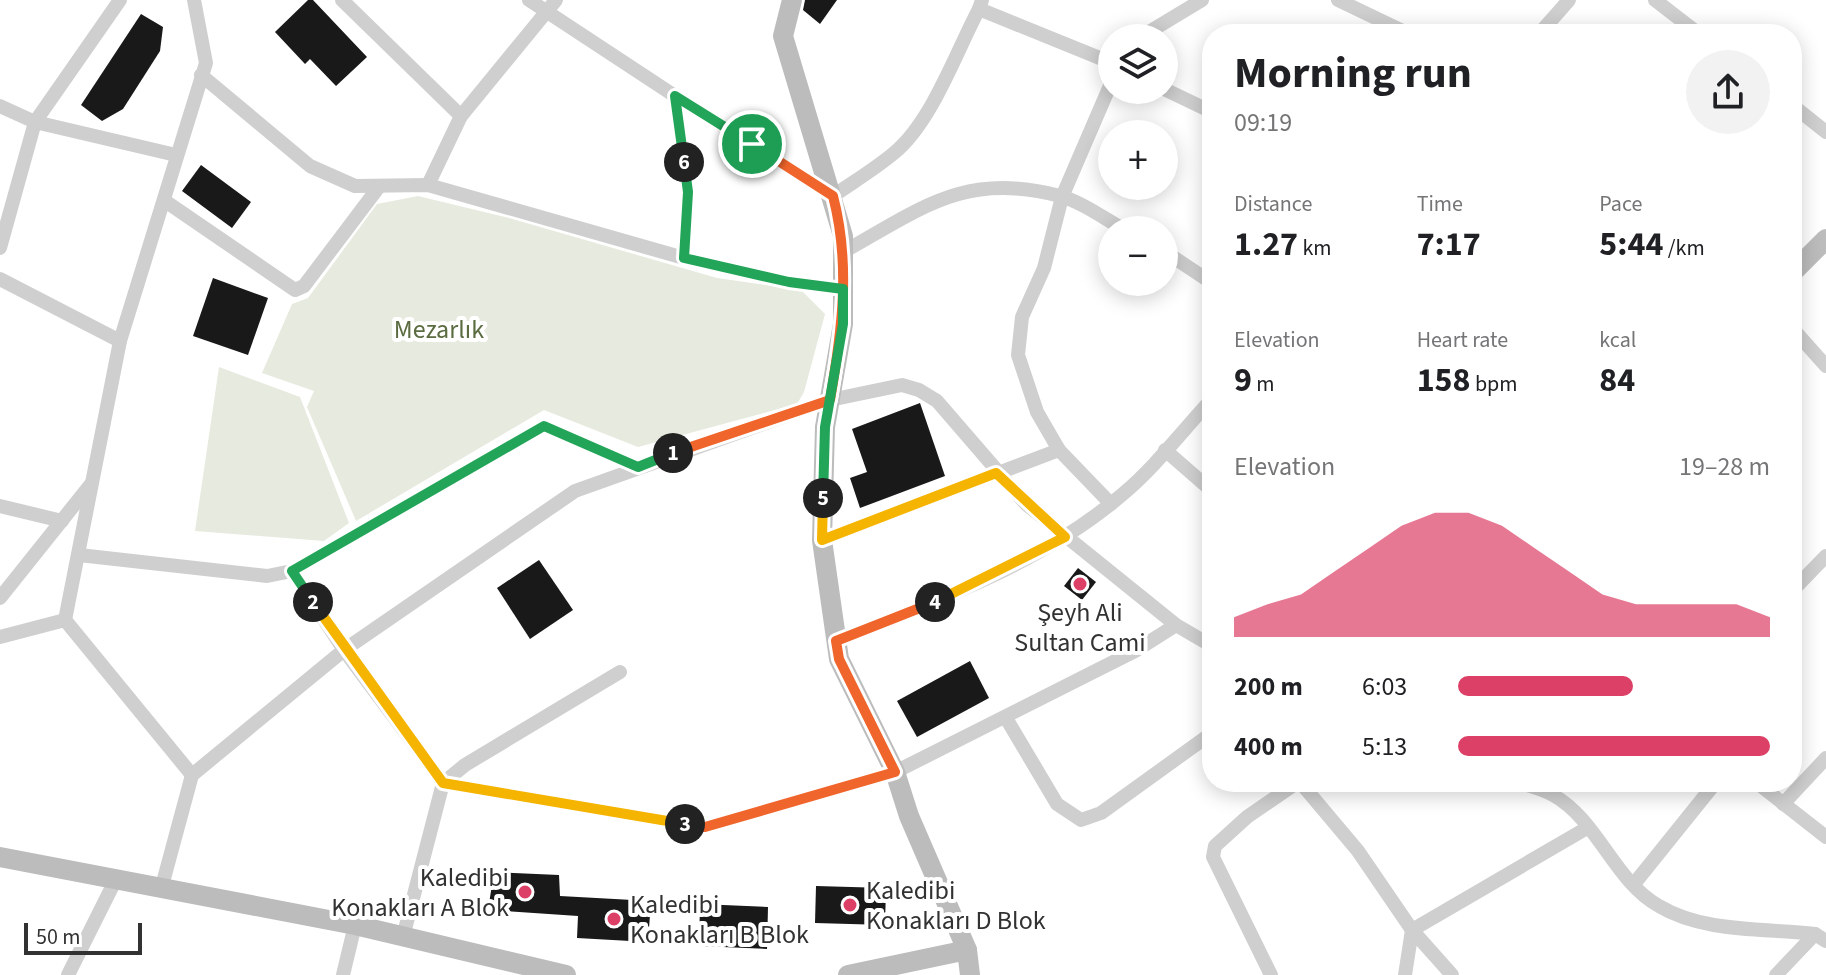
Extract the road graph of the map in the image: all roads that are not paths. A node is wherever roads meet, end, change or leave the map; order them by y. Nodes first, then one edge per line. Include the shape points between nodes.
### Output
1 (120, 0) edge
2 (194, 0) edge
3 (342, 0) edge
4 (529, 0) edge
5 (556, 0) edge
6 (791, 0) edge
7 (1202, 0) edge
8 (1338, 0) edge
9 (1569, 0) edge
10 (1655, 0) edge
11 (981, 4) edge
12 (545, 13) junction
13 (1162, 24) edge
14 (1388, 24) edge
15 (1548, 24) edge
16 (1686, 24) edge
17 (1098, 57) edge
18 (201, 75) junction
19 (675, 96) junction
20 (1178, 96) edge
21 (1102, 104) edge
22 (0, 106) edge
23 (1202, 107) edge
24 (1802, 113) edge
25 (461, 116) junction
26 (35, 122) junction
27 (1826, 132) edge
28 (176, 155) junction
29 (428, 185) junction
30 (378, 188) junction
31 (833, 196) junction
32 (1062, 197) junction
33 (165, 201) junction
34 (1098, 216) edge
35 (1826, 239) edge
36 (0, 248) edge
37 (843, 252) junction
38 (684, 258) junction
39 (1178, 260) edge
40 (1802, 263) edge
41 (1202, 276) edge
42 (0, 279) edge
43 (843, 289) junction
44 (1802, 339) edge
45 (120, 341) junction
46 (1826, 366) edge
47 (830, 400) junction
48 (1202, 410) edge
49 (1059, 450) junction
50 (1165, 450) junction
51 (638, 467) junction
52 (996, 473) junction
53 (93, 481) junction
54 (1202, 482) edge
55 (1111, 504) junction
56 (0, 506) edge
57 (62, 521) junction
58 (1065, 537) junction
59 (822, 540) junction
60 (79, 555) junction
61 (1826, 556) edge
62 (292, 571) junction
63 (1802, 577) edge
64 (0, 598) edge
65 (65, 620) junction
66 (1176, 625) junction
67 (0, 637) edge
68 (1202, 640) edge
69 (836, 641) junction
70 (344, 650) junction
71 (620, 672) dead end
72 (1006, 718) junction
73 (1202, 740) edge
74 (1826, 758) edge
75 (895, 772) junction
76 (192, 775) junction
77 (443, 783) junction
78 (1802, 784) edge
79 (1284, 792) edge
80 (1308, 792) edge
81 (1546, 792) edge
82 (1708, 792) edge
83 (1768, 792) edge
84 (1794, 792) edge
85 (1783, 804) junction
86 (1587, 828) junction
87 (1826, 837) edge
88 (0, 857) edge
89 (116, 879) junction
90 (1634, 884) junction
91 (162, 886) junction
92 (355, 925) junction
93 (1412, 930) junction
94 (403, 937) junction
95 (1820, 938) edge
96 (967, 950) junction
97 (68, 975) edge
98 (343, 975) edge
99 (566, 975) edge
100 (848, 975) edge
101 (970, 975) edge
102 (1271, 975) edge
103 (1405, 975) edge
104 (1452, 975) edge
105 (1776, 975) edge

1 - 26 street
2 - 18 street via 206,63
3 - 25 street
4 - 12 street
5 - 12 street
6 - 31 street via 783,36
7 - 13 street
8 - 14 street
9 - 15 street
10 - 16 street
11 - 17 street
11 - 31 street via 908,139
12 - 19 street
12 - 25 street
18 - 28 street
18 - 30 street via 310,166 355,186
19 - 31 street
19 - 38 street via 688,192
20 - 23 street
21 - 32 street
22 - 26 street
24 - 27 street
25 - 29 street
26 - 28 street
26 - 36 street
28 - 33 street
29 - 30 street
29 - 38 street
30 - 33 street via 304,286 295,290
31 - 37 street
32 - 34 street
32 - 37 street via 992,186 938,199
32 - 49 street via 1044,268 1022,317 1018,355 1037,412
33 - 45 street
35 - 40 street
37 - 43 street
38 - 43 street
39 - 41 street
42 - 45 street
43 - 47 street via 843,324
44 - 46 street
45 - 53 street
47 - 51 street
47 - 52 street via 902,385 919,390 937,401
47 - 59 street
48 - 50 street
49 - 52 street
49 - 55 street
50 - 54 street
50 - 55 street
51 - 62 street via 544,426
51 - 70 street via 575,491
52 - 58 street
52 - 59 street
53 - 57 street
53 - 60 street
55 - 58 street
56 - 57 street
57 - 64 street
58 - 66 street
58 - 69 street via 932,604
59 - 69 street
60 - 62 street via 267,576
60 - 65 street
61 - 63 street
62 - 70 street
65 - 67 street
65 - 76 street
66 - 68 street
66 - 72 street
69 - 75 street via 839,659
70 - 76 street
70 - 77 street
71 - 77 street
72 - 73 street via 1057,804 1081,820 1101,813
72 - 75 street
74 - 78 street
75 - 77 street via 705,827
75 - 96 street
76 - 91 street
77 - 94 street
79 - 102 street via 1215,846 1213,857
80 - 93 street via 1358,851
81 - 86 street
82 - 90 street
83 - 85 street
84 - 85 street
85 - 87 street
86 - 90 street
86 - 93 street
88 - 89 street
89 - 91 street
89 - 97 street
90 - 95 street via 1657,906 1698,924
91 - 92 street
92 - 94 street
92 - 98 street
93 - 103 street
93 - 104 street
94 - 99 street
95 - 105 street
96 - 100 street
96 - 101 street

